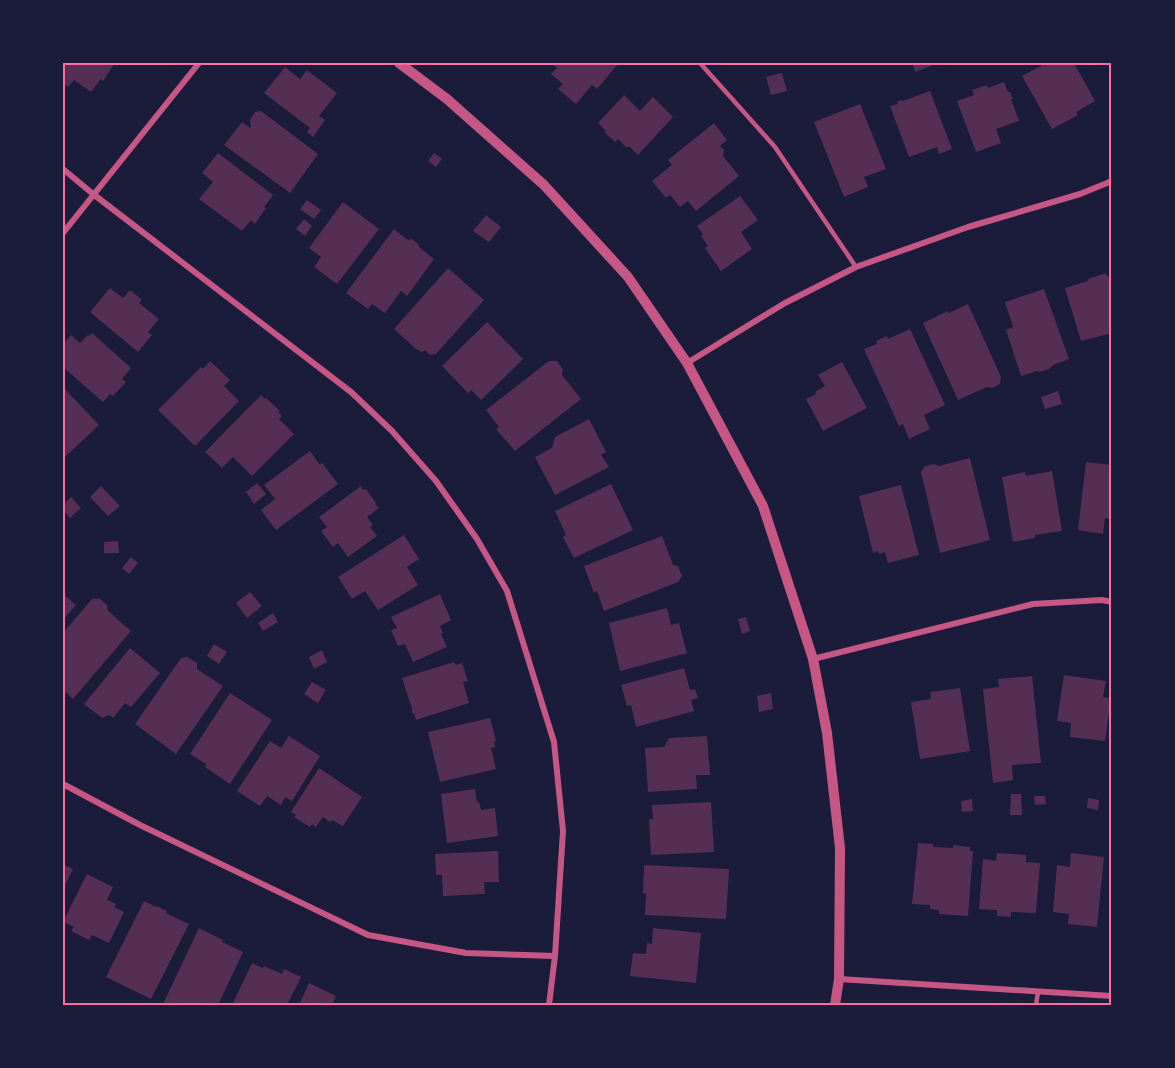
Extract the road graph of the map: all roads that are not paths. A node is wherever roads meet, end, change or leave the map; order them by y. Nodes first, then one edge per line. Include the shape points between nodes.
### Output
1 (199, 63) edge
2 (399, 63) edge
3 (700, 63) edge
4 (63, 169) edge
5 (1112, 181) edge
6 (93, 194) junction
7 (63, 233) edge
8 (856, 267) junction
9 (687, 363) junction
10 (1112, 602) edge
11 (813, 659) junction
12 (63, 783) edge
13 (555, 956) junction
14 (839, 979) junction
15 (1038, 992) junction
16 (1112, 996) edge
17 (549, 1005) edge
18 (836, 1005) edge
19 (1036, 1005) edge

1 - 6 street
2 - 9 street via 447,99 544,185 628,278
3 - 8 lane via 775,147
4 - 6 street
5 - 8 street via 968,226
6 - 7 street
6 - 13 street via 351,392 392,430 436,481 477,539 507,591 554,742 563,831
8 - 9 street via 785,303
9 - 11 street via 763,506
10 - 11 street via 1033,604
11 - 14 street via 840,848
12 - 13 street via 140,825 368,935 466,953
13 - 17 street
14 - 15 street
14 - 18 street
15 - 16 street
15 - 19 lane

